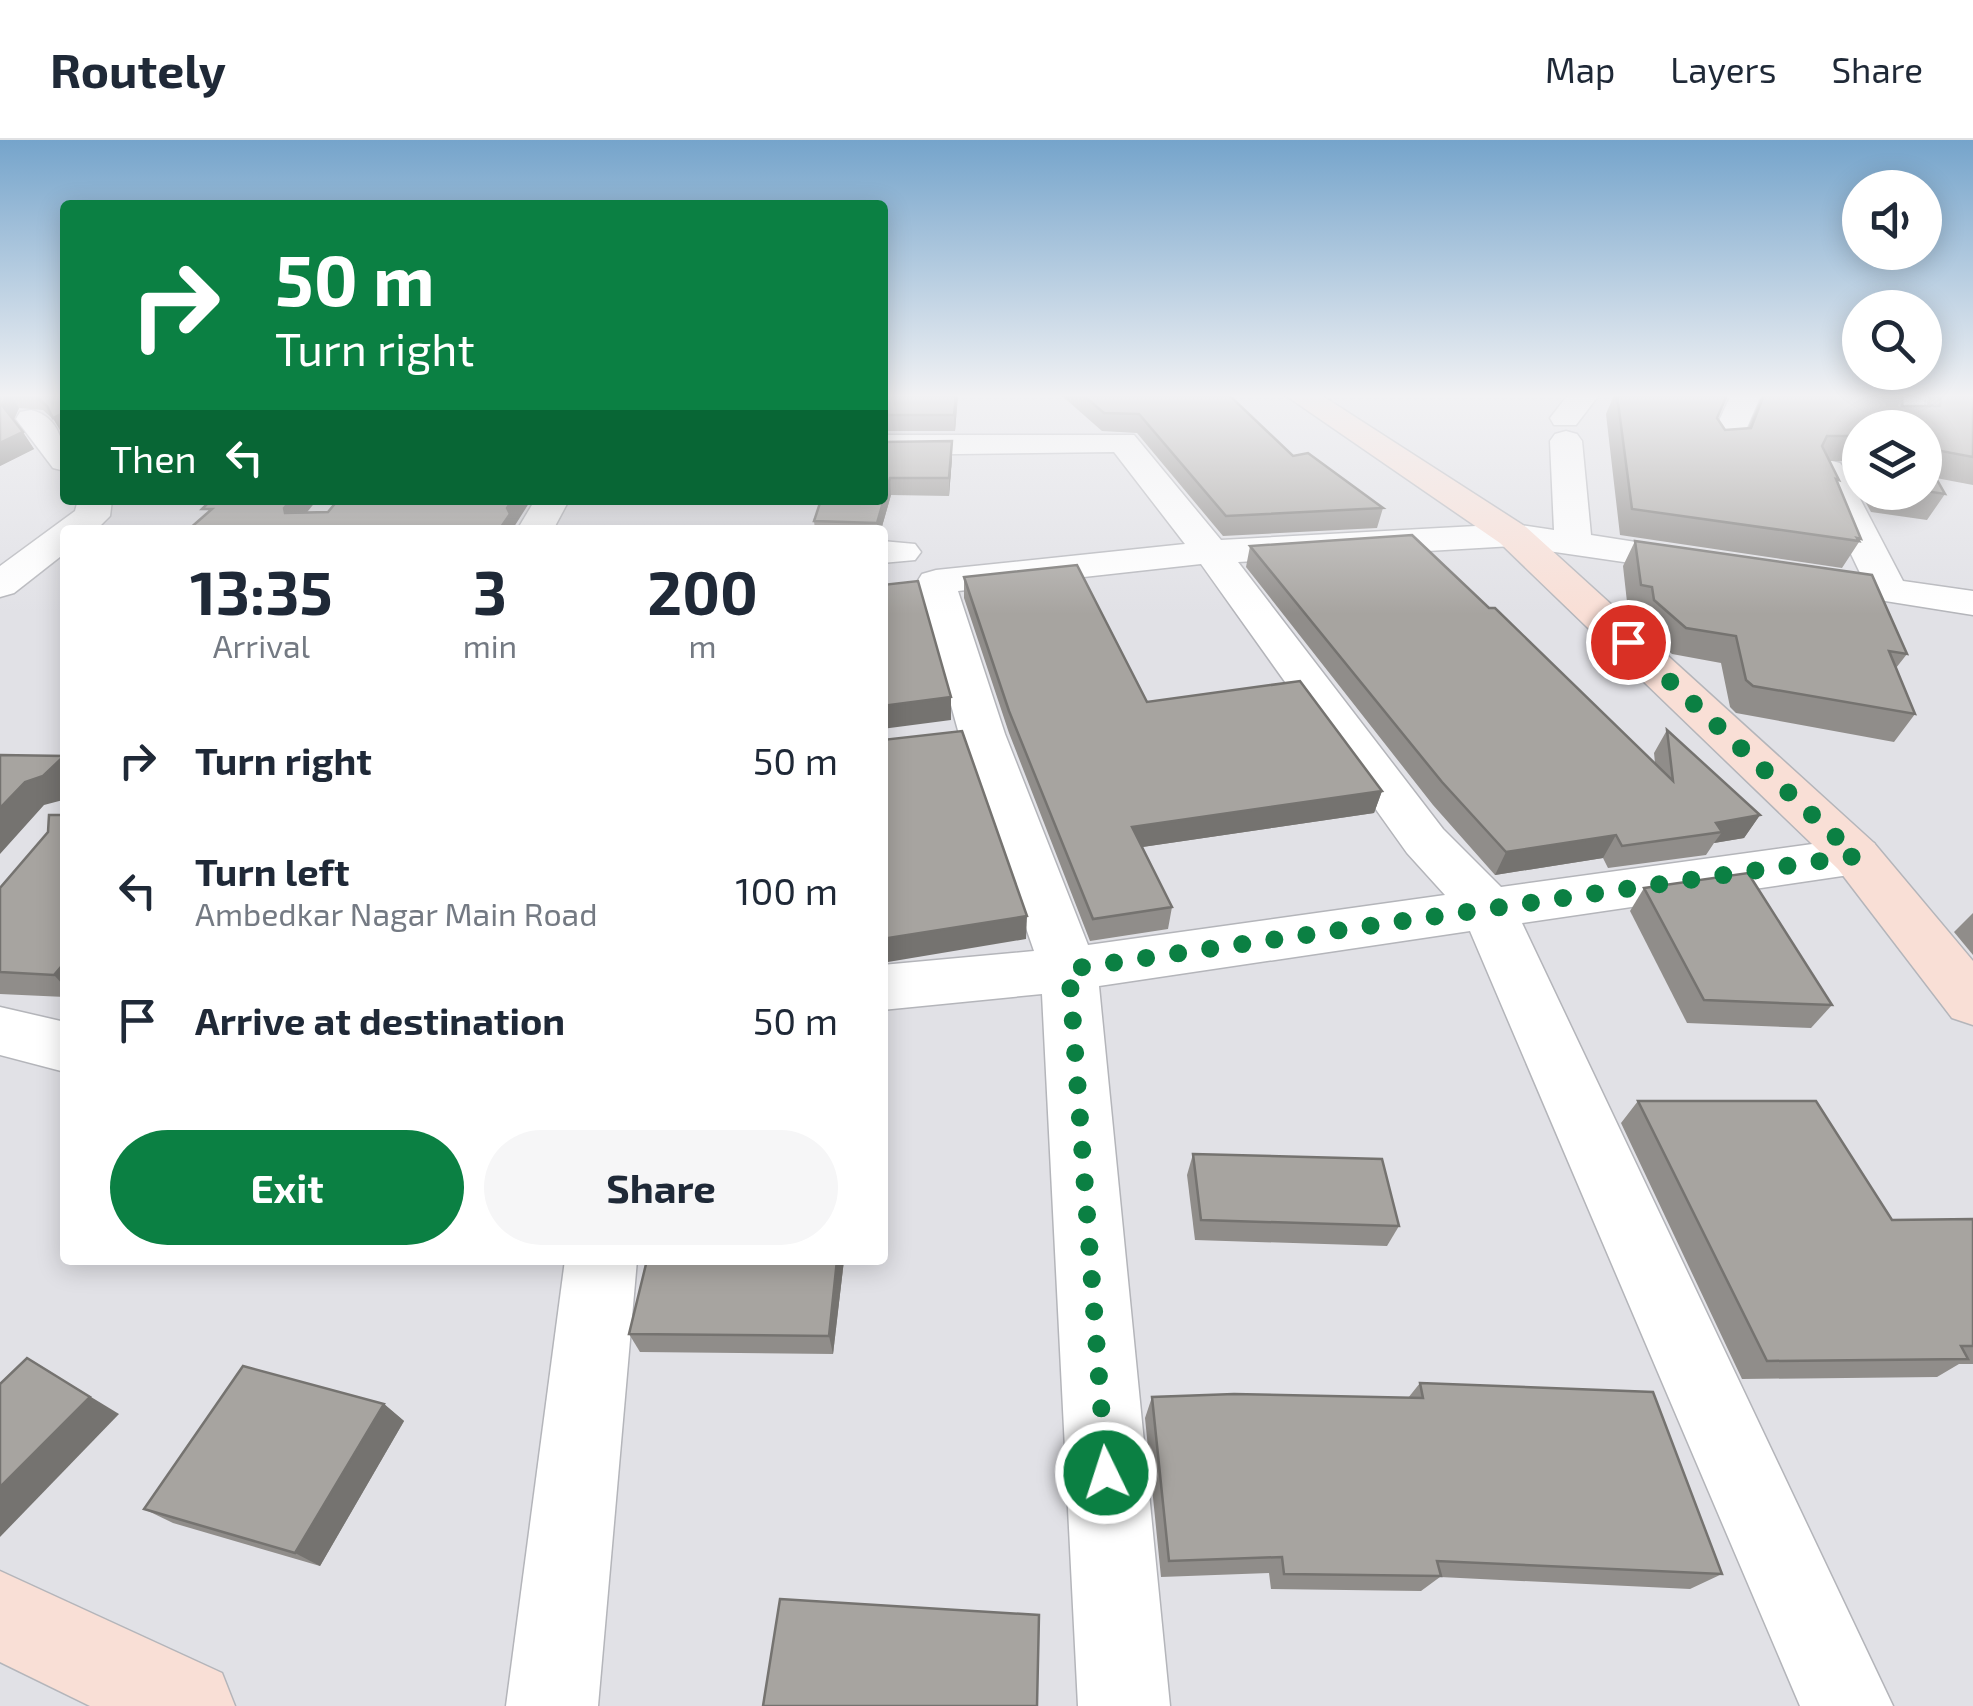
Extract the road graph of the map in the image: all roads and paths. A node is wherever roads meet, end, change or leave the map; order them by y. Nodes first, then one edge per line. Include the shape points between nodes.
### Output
1 (1144, 468) edge
2 (1412, 468) edge
3 (1572, 468) edge
4 (1828, 470) edge
5 (94, 505) edge
6 (79, 525) edge
7 (1513, 534) junction
8 (60, 538) edge
9 (1573, 542) junction
10 (1211, 552) junction
11 (8, 570) edge
12 (1888, 590) junction
13 (1973, 603) edge
14 (982, 734) junction
15 (932, 740) edge
16 (1856, 856) junction
17 (1487, 907) junction
18 (1069, 969) junction
19 (888, 987) edge
20 (1973, 1002) edge
21 (0, 1031) edge
22 (60, 1047) edge
23 (600, 1265) edge
24 (0, 1615) edge
25 (189, 1706) edge
26 (552, 1706) edge
27 (1124, 1706) edge
28 (1847, 1706) edge

1 - 10 street
2 - 7 street
3 - 9 street
4 - 12 street
5 - 6 street
7 - 9 street
7 - 10 street
7 - 16 street
8 - 11 street
9 - 12 street
10 - 14 street via 936,582
10 - 17 street via 1425,841
12 - 13 street
14 - 15 street
14 - 18 street
16 - 17 street
16 - 20 street
17 - 18 street
17 - 28 street
18 - 19 street
18 - 27 street
21 - 22 street
23 - 26 street
24 - 25 street

